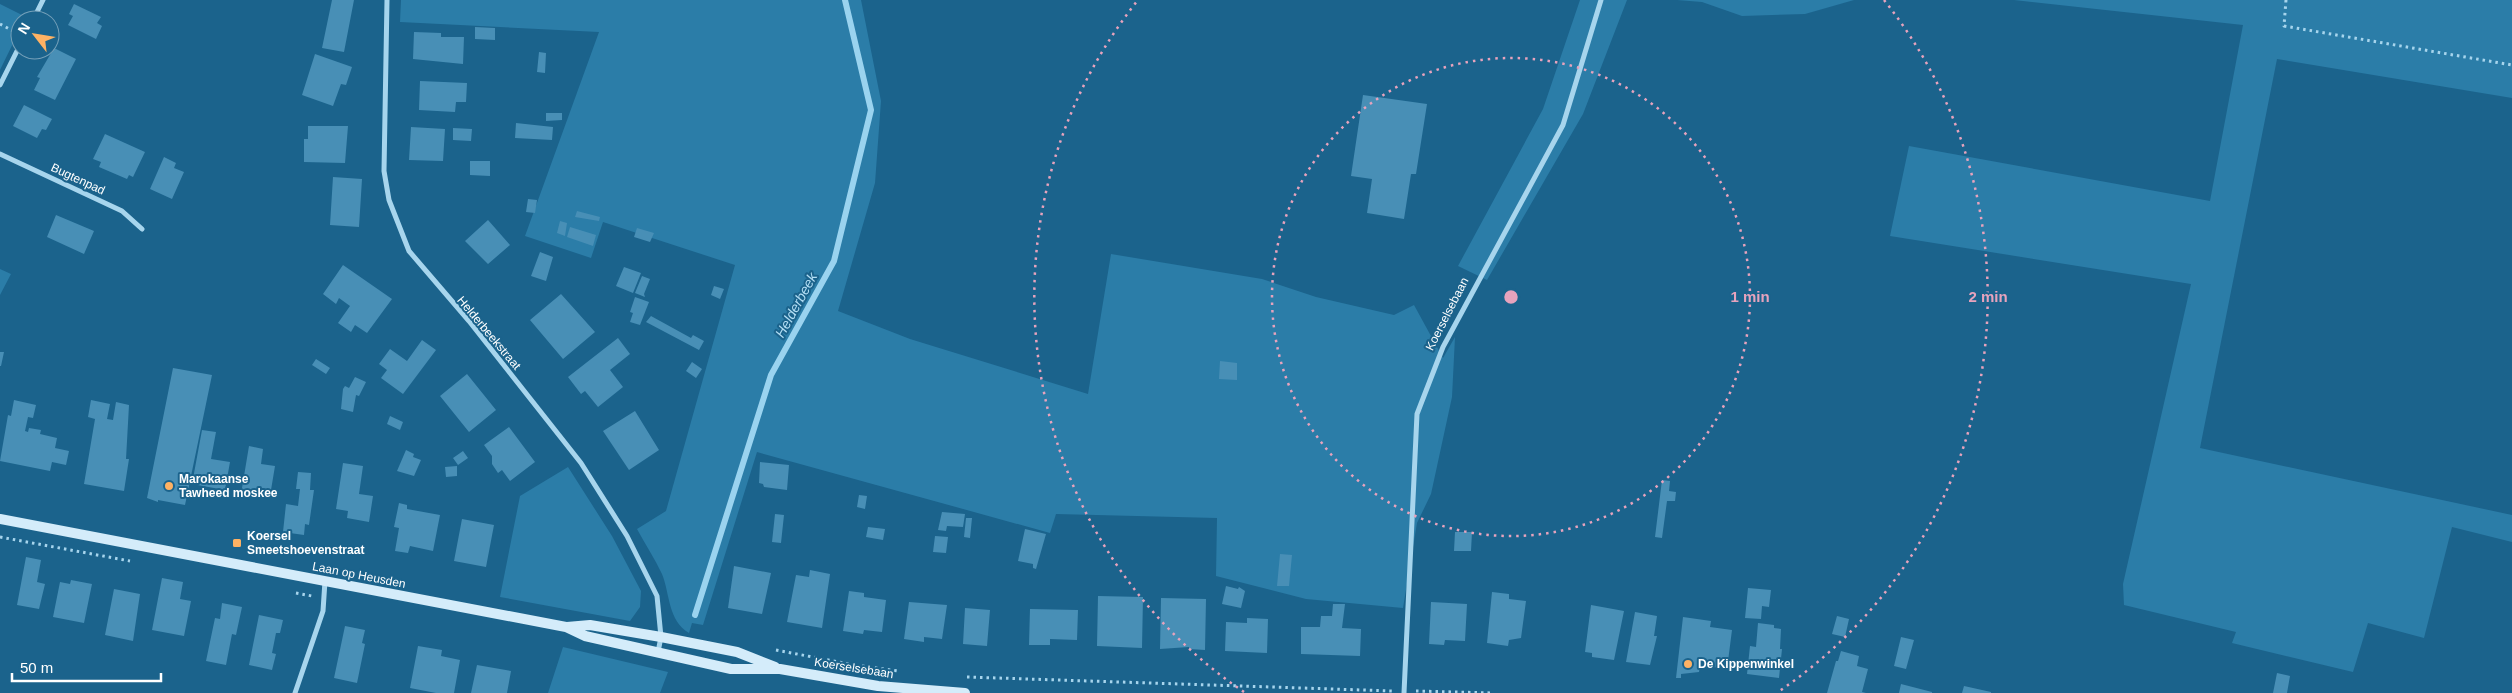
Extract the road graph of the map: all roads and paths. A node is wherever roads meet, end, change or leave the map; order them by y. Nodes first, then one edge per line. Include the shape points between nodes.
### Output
1 (387, 0) edge
2 (1601, 0) edge
3 (2286, 0) edge
4 (13, 60) edge
5 (2512, 64) edge
6 (0, 86) edge
7 (0, 154) edge
8 (142, 229) dead end
9 (0, 519) edge
10 (325, 581) junction
11 (566, 627) junction
12 (661, 637) junction
13 (773, 649) dead end
14 (658, 652) junction
15 (780, 669) junction
16 (908, 672) dead end
17 (962, 676) dead end
18 (924, 691) edge
19 (1404, 692) edge
20 (295, 693) edge
21 (965, 693) edge
22 (1493, 693) edge

1 - 12 street, Helderbeekstraat via 384,171 389,200 409,251 581,463 627,536 657,596
2 - 19 street, Koerselsebaan via 1563,125 1443,347 1417,414
3 - 5 path via 2284,26
4 - 6 street
7 - 8 street, Bugtenpad via 122,211
9 - 10 street, Laan op Heusden
10 - 11 street, Laan op Heusden
10 - 20 street via 323,612
11 - 12 street, Laan op Heusden via 590,625
11 - 14 street, Laan op Heusden via 585,636
12 - 14 street, Helderbeekstraat
12 - 15 street, Koerselsebaan via 737,652
13 - 16 path
14 - 15 street, Koerselsebaan via 731,669
15 - 18 street, Koerselsebaan
17 - 19 path
18 - 21 street, Koerselsebaan
19 - 22 path

